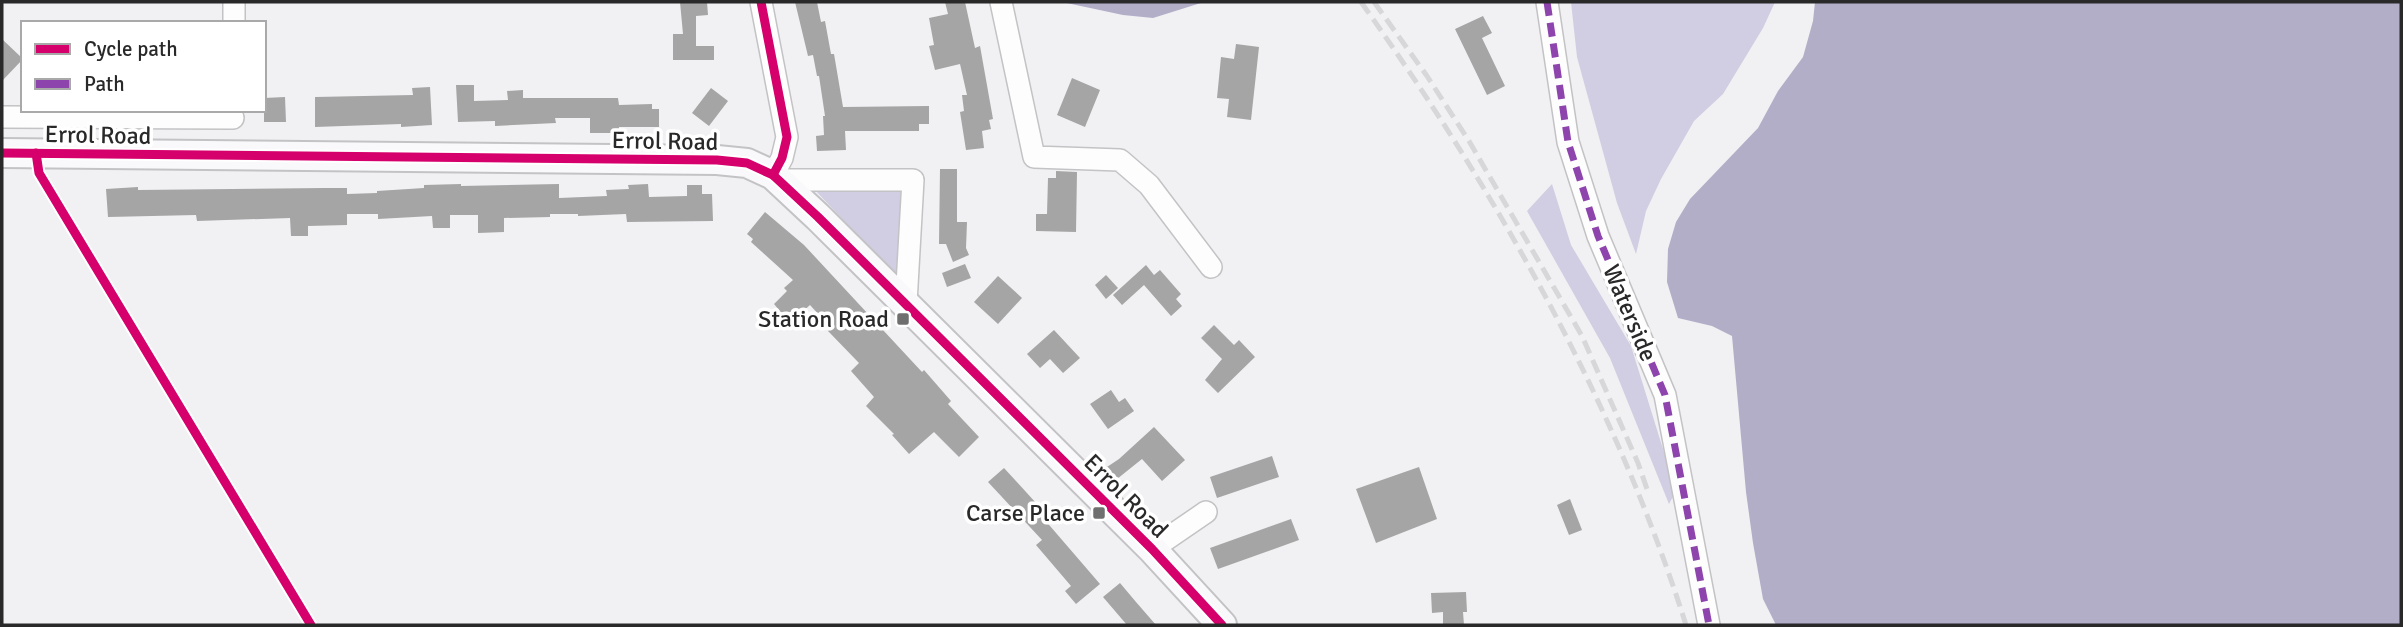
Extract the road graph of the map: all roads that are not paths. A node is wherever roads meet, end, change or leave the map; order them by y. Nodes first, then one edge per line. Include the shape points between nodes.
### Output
1 (234, 2) edge
2 (761, 2) edge
3 (1001, 2) edge
4 (1547, 2) edge
5 (233, 21) edge
6 (233, 114) edge
7 (2, 117) edge
8 (2, 153) edge
9 (233, 156) junction
10 (776, 178) junction
11 (1211, 267) dead end
12 (906, 303) junction
13 (1206, 512) dead end
14 (1152, 549) junction
15 (1222, 625) edge
16 (1709, 625) edge

1 - 5 street
2 - 10 street via 787,137
3 - 11 street via 1034,157 1120,160 1149,185
4 - 16 street, Waterside via 1568,142 1598,236 1665,395
6 - 7 street
6 - 9 street
8 - 9 street, Errol Road
9 - 10 street, Errol Road via 717,160 747,163
10 - 12 street, Errol Road
10 - 12 street, Errol Road via 913,180
12 - 14 street, Errol Road
13 - 14 street
14 - 15 street, Errol Road

